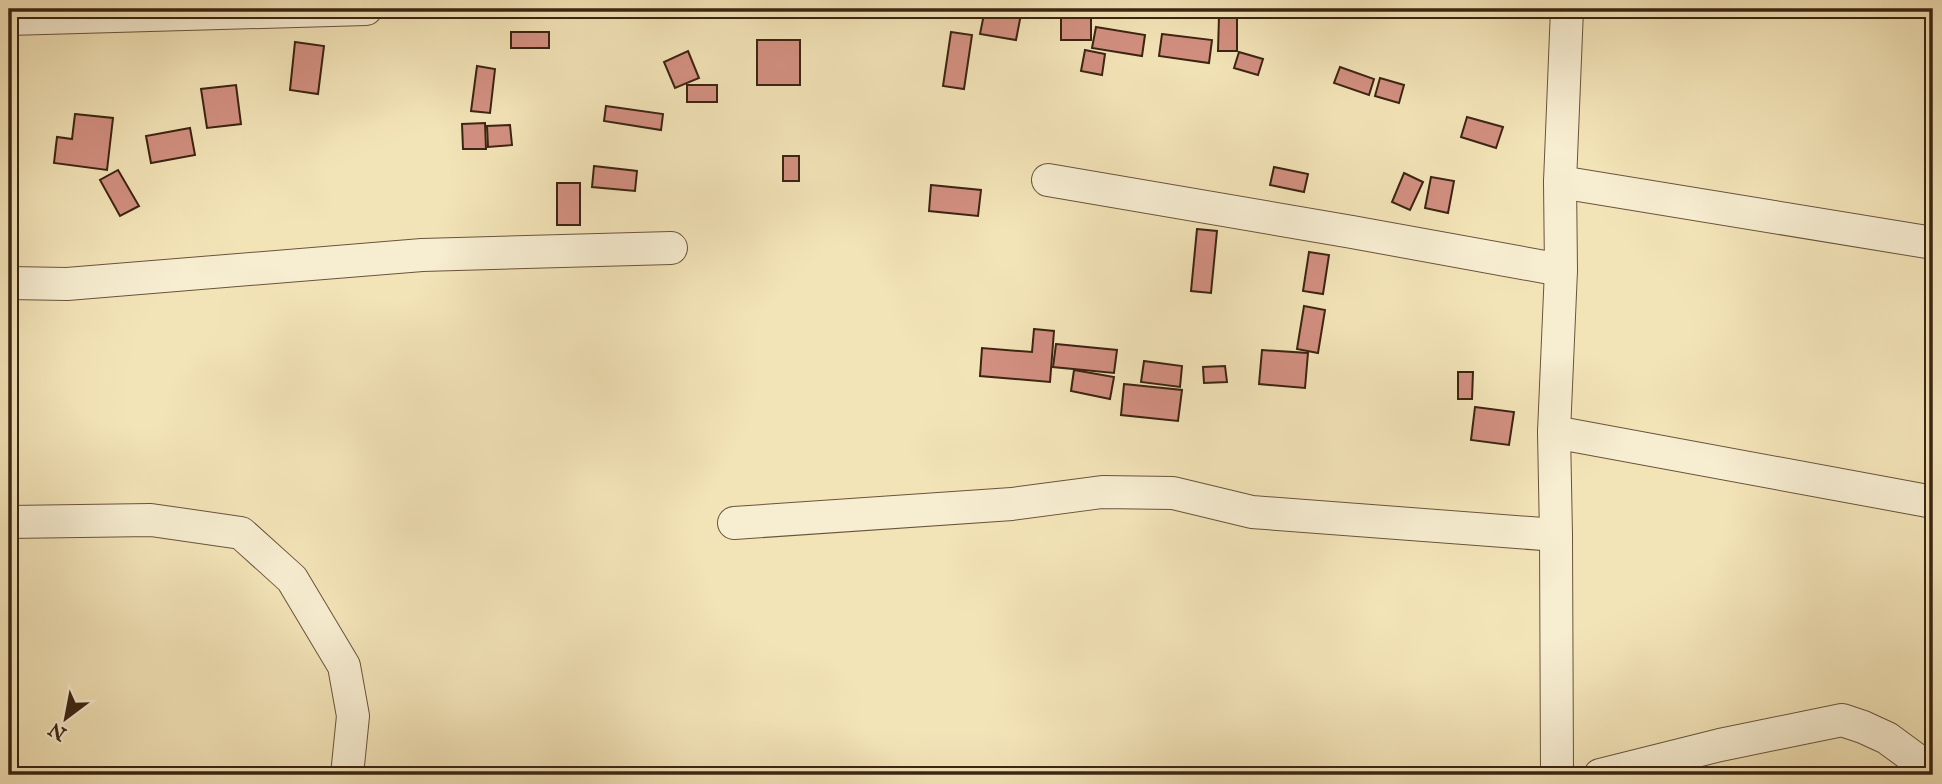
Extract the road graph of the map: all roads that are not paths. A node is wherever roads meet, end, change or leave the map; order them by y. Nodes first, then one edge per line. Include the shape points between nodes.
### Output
1 (366, 9) edge
2 (1567, 9) edge
3 (9, 19) edge
4 (1048, 180) dead end
5 (1560, 182) junction
6 (1933, 243) edge
7 (671, 248) dead end
8 (1561, 270) junction
9 (9, 282) edge
10 (1554, 432) junction
11 (1933, 502) edge
12 (9, 522) edge
13 (734, 523) dead end
14 (1556, 535) junction
15 (1926, 768) edge
16 (347, 775) edge
17 (1557, 775) edge
18 (1600, 775) edge

1 - 3 street
2 - 5 street
4 - 8 street
5 - 6 street
5 - 8 street
7 - 9 street via 422,255 67,284
8 - 10 street
10 - 11 street
10 - 14 street
12 - 16 street via 151,520 241,533 292,579 344,666 353,716
13 - 14 street via 1012,504 1102,492 1173,493 1252,512
14 - 17 street
15 - 18 street via 1887,737 1842,720

